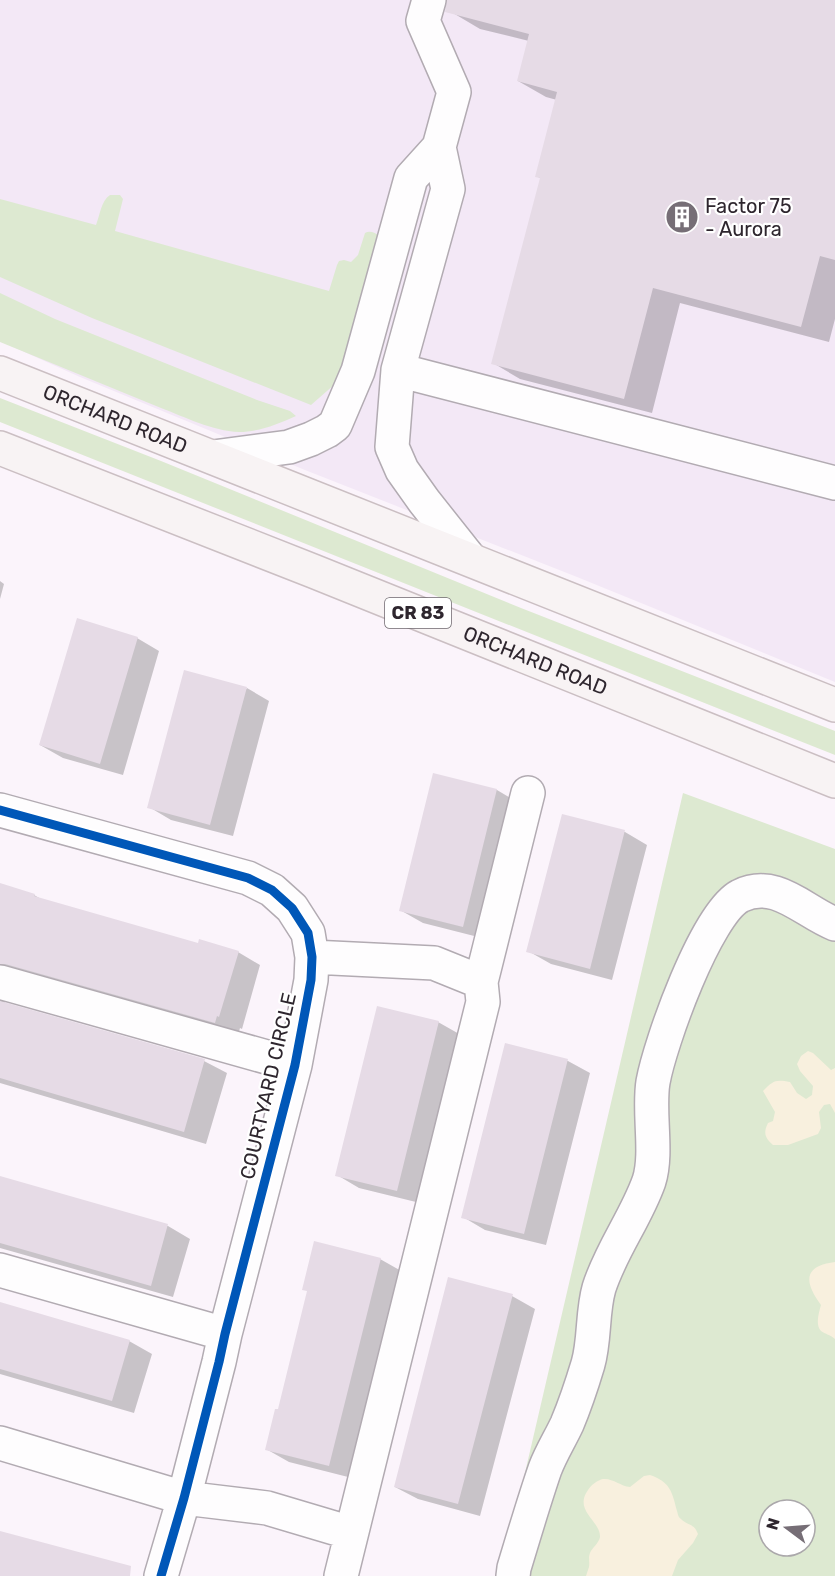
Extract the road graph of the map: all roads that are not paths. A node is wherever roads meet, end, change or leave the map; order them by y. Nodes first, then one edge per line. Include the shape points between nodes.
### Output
1 (429, 0) edge
2 (439, 147) junction
3 (398, 370) junction
4 (0, 373) edge
5 (0, 448) edge
6 (213, 457) junction
7 (835, 483) edge
8 (470, 559) junction
9 (835, 705) edge
10 (835, 781) edge
11 (528, 793) dead end
12 (0, 810) edge
13 (835, 924) edge
14 (312, 957) junction
15 (0, 982) edge
16 (481, 982) junction
17 (295, 1065) junction
18 (0, 1270) edge
19 (225, 1334) junction
20 (0, 1443) edge
21 (184, 1498) junction
22 (351, 1533) junction
23 (161, 1576) edge
24 (340, 1576) edge
25 (513, 1576) edge

1 - 2 street via 423,21 454,92
2 - 3 street via 448,189
2 - 6 street via 411,178 358,371 335,425 289,447
3 - 7 street
3 - 8 street via 392,447 402,470
4 - 6 main road, ORCHARD ROAD
5 - 10 main road, ORCHARD ROAD / CR 83
6 - 8 main road, ORCHARD ROAD
8 - 9 main road, ORCHARD ROAD
11 - 16 street
12 - 14 street, COURTYARD CIRCLE via 248,878 272,890 292,908 308,933
13 - 25 street via 775,892 741,896 727,905 686,979 653,1082 650,1178 599,1289 589,1361 546,1467
14 - 16 street via 434,963
14 - 17 street, COURTYARD CIRCLE via 312,980
15 - 17 street
16 - 22 street via 483,1002
17 - 19 street, COURTYARD CIRCLE
18 - 19 street
19 - 21 street, COURTYARD CIRCLE
20 - 21 street
21 - 22 street via 267,1508
21 - 23 street, COURTYARD CIRCLE
22 - 24 street

